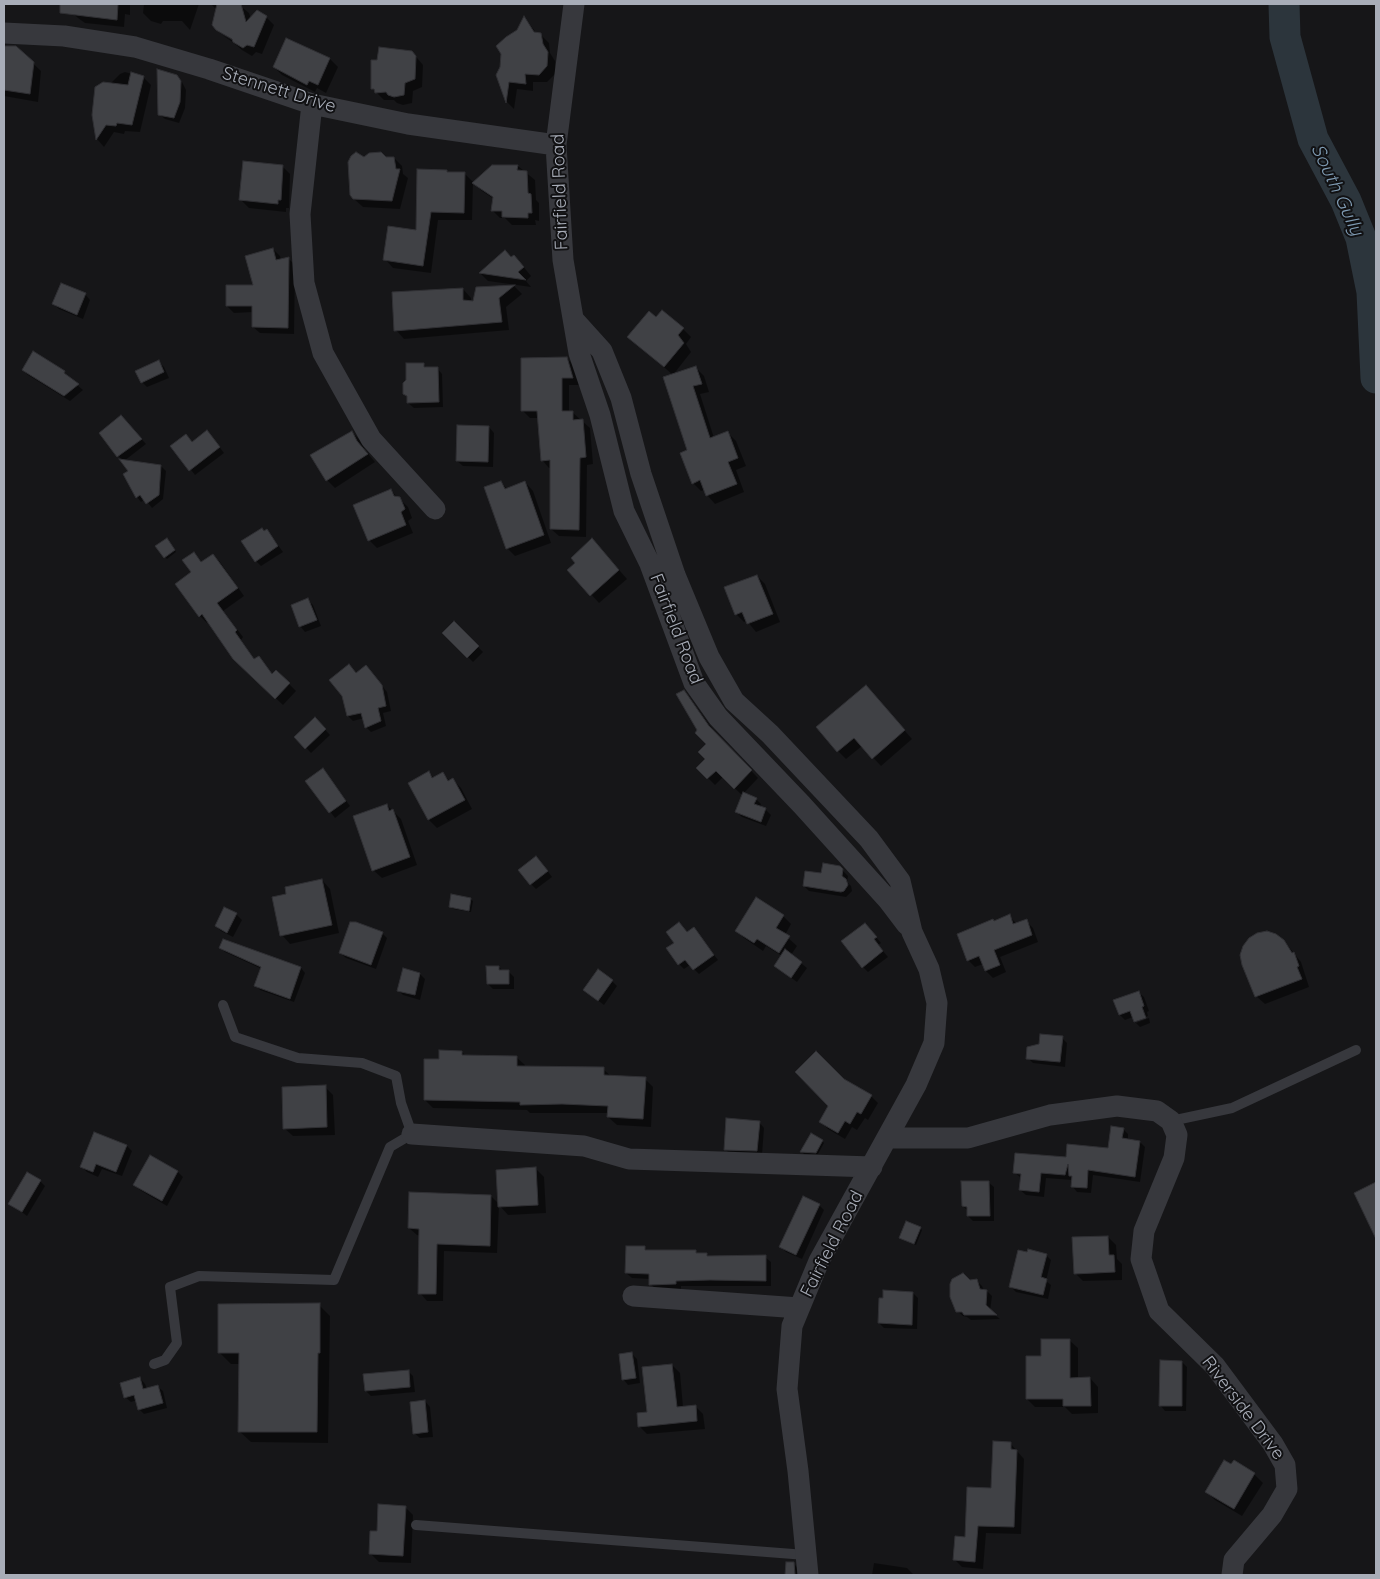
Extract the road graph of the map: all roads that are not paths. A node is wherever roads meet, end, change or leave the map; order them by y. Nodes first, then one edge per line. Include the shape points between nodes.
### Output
1 (574, 4) edge
2 (4, 33) edge
3 (312, 104) junction
4 (556, 145) junction
5 (435, 509) dead end
6 (223, 1005) dead end
7 (1356, 1050) dead end
8 (1171, 1121) junction
9 (412, 1134) junction
10 (887, 1138) junction
11 (872, 1167) junction
12 (633, 1296) dead end
13 (800, 1308) junction
14 (154, 1364) dead end
15 (416, 1525) dead end
16 (807, 1565) edge
17 (1232, 1575) edge

1 - 4 street, Fairfield Road
2 - 3 street, Stennett Drive via 64,36 135,47
3 - 4 street, Stennett Drive via 408,124
3 - 5 street via 300,214 304,283 323,353 371,439
4 - 10 street, Fairfield Road via 563,260 574,320 602,351 621,398 641,474 709,657 734,701 863,832 900,881 912,932 928,969 937,1003 934,1043
6 - 9 lane via 235,1037 298,1058 362,1063 396,1076
7 - 8 lane via 1232,1108
8 - 10 street via 1157,1111 1117,1106 1050,1115 968,1138
8 - 17 street, Riverside Drive via 1177,1136 1174,1158 1144,1231 1141,1259 1159,1311 1215,1366 1285,1465 1287,1489 1272,1515 1234,1560
9 - 11 street via 584,1146 629,1159
9 - 14 lane via 390,1147 334,1280 199,1276 170,1287 177,1344 165,1360
10 - 11 street, Fairfield Road
11 - 13 street, Fairfield Road via 819,1261
12 - 13 street
13 - 16 street, Fairfield Road via 792,1326 787,1389
15 - 16 lane

